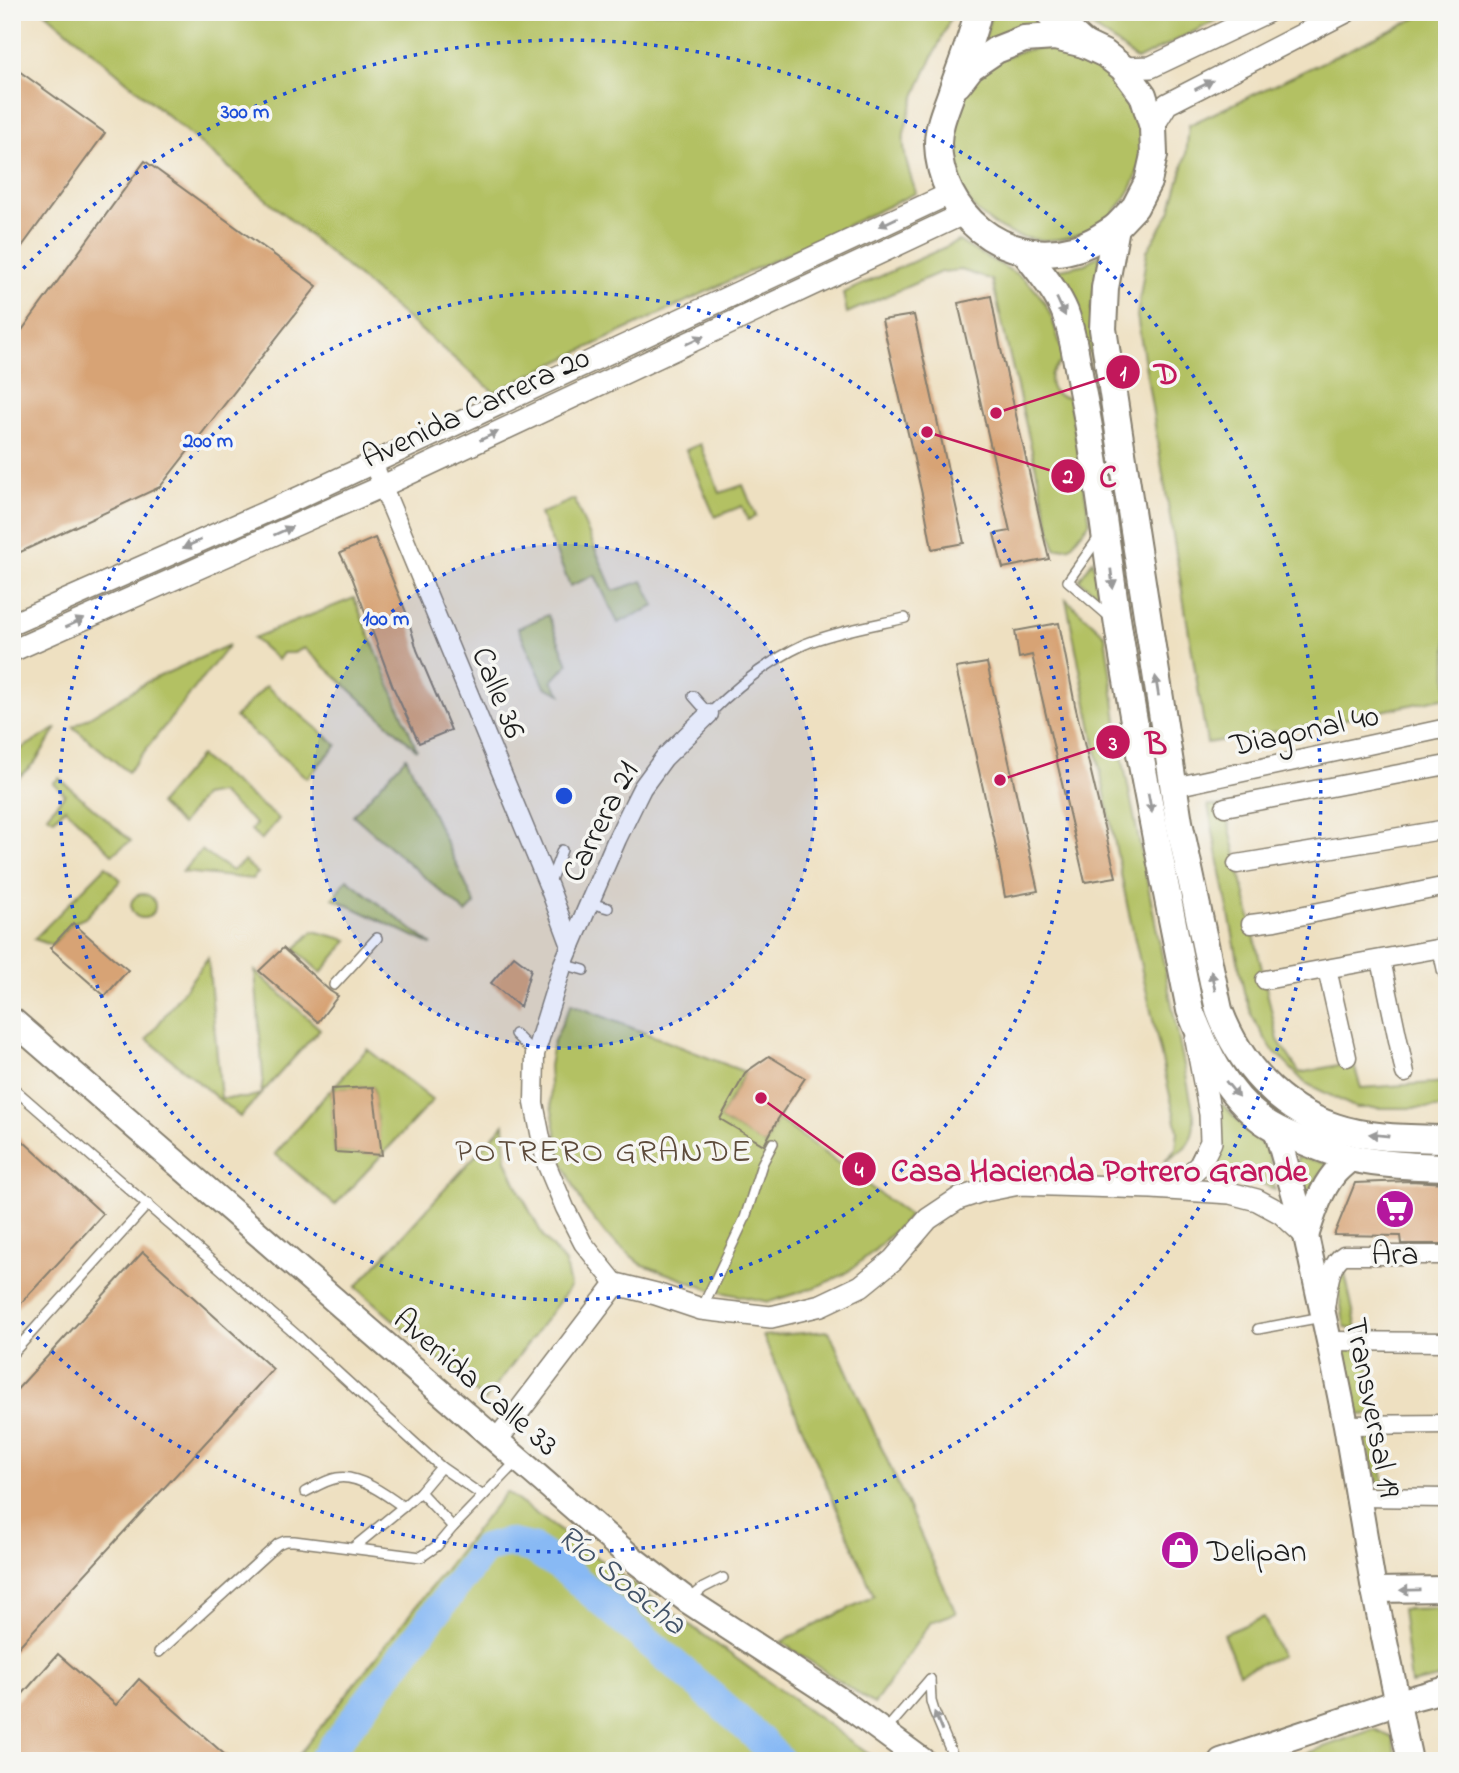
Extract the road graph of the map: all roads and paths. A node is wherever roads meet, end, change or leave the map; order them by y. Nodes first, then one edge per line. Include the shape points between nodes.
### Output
1 (978, 12) edge
2 (1048, 12) edge
3 (1267, 12) edge
4 (1346, 12) edge
5 (1084, 44) junction
6 (1123, 68) junction
7 (953, 91) junction
8 (1153, 127) junction
9 (956, 204) junction
10 (1116, 228) junction
11 (1024, 251) junction
12 (373, 463) junction
13 (383, 486) junction
14 (1106, 528) junction
15 (905, 618) dead end
16 (12, 624) edge
17 (1118, 624) junction
18 (12, 651) edge
19 (693, 696) dead end
20 (709, 714) junction
21 (1447, 728) edge
22 (1447, 765) edge
23 (1174, 788) junction
24 (1225, 807) dead end
25 (1447, 829) edge
26 (562, 850) dead end
27 (1237, 864) dead end
28 (1447, 886) edge
29 (549, 887) junction
30 (1251, 924) dead end
31 (377, 938) dead end
32 (572, 946) junction
33 (1444, 948) edge
34 (1381, 960) junction
35 (563, 964) junction
36 (1328, 969) junction
37 (584, 970) dead end
38 (1447, 971) edge
39 (1265, 980) dead end
40 (334, 985) dead end
41 (1190, 1010) junction
42 (12, 1020) edge
43 (515, 1034) dead end
44 (535, 1054) junction
45 (1347, 1057) dead end
46 (1405, 1073) dead end
47 (12, 1087) edge
48 (1276, 1129) junction
49 (1447, 1139) edge
50 (773, 1143) dead end
51 (1351, 1158) junction
52 (1447, 1167) edge
53 (1152, 1188) junction
54 (148, 1204) junction
55 (1306, 1236) junction
56 (1447, 1255) edge
57 (616, 1284) junction
58 (701, 1309) junction
59 (1323, 1316) junction
60 (1258, 1329) dead end
61 (1329, 1341) junction
62 (1447, 1342) edge
63 (12, 1354) edge
64 (1447, 1424) edge
65 (1346, 1425) junction
66 (496, 1440) junction
67 (518, 1460) junction
68 (441, 1467) junction
69 (305, 1492) dead end
70 (420, 1492) junction
71 (483, 1496) junction
72 (1357, 1497) junction
73 (1447, 1498) edge
74 (403, 1507) junction
75 (453, 1527) junction
76 (353, 1548) junction
77 (723, 1578) dead end
78 (1447, 1589) edge
79 (1374, 1590) junction
80 (688, 1601) junction
81 (159, 1651) dead end
82 (1447, 1689) edge
83 (1398, 1702) junction
84 (885, 1731) junction
85 (923, 1761) edge
86 (955, 1761) edge
87 (1221, 1761) edge
88 (1410, 1761) edge

1 - 7 main road
2 - 5 main road
3 - 6 street via 1151,67
8 -> 4 street via 1167,104
5 - 6 main road
5 - 7 main road via 1055,37 1024,39 996,50 971,68
6 - 8 main road via 1143,95
7 - 9 main road via 938,142 940,169
8 - 10 main road via 1154,155 1148,182 1135,207
9 - 11 main road via 980,231
9 -> 12 street, Avenida Carrera 20
13 -> 9 street, Avenida Carrera 20
10 - 11 main road via 1073,249
23 -> 10 main road via 1103,329 1104,288
11 -> 14 main road via 1052,289 1070,328
12 - 13 street, Calle 36
12 -> 16 street, Avenida Carrera 20
18 -> 13 street, Avenida Carrera 20
13 - 29 street, Calle 36
14 -> 17 main road
14 - 17 lane via 1068,581
15 - 20 lane, Carrera 21 via 807,643 734,689
17 -> 41 main road
19 - 20 lane
20 - 32 street, Carrera 21 via 664,758 642,788 617,839 599,905
21 - 23 street, Diagonal 40
22 - 24 street
49 -> 23 main road via 1335,1127 1289,1104 1250,1068 1219,1010
25 - 27 street
26 - 29 lane
28 - 30 street
29 - 32 street, Calle 36
31 - 40 lane
32 - 35 street, Carrera 21
33 - 34 street
33 - 38 street
34 - 36 street
34 - 46 street
35 - 37 lane
35 - 44 street, Carrera 21
36 - 39 street
36 - 45 street
41 -> 48 main road via 1222,1076 1243,1103
41 - 53 street via 1211,1142 1199,1166 1186,1178
42 - 66 main road, Avenida Calle 33
43 - 44 lane
44 - 57 street, Carrera 21 via 534,1103 546,1163 583,1243
47 - 54 lane
48 - 51 main road
48 - 55 main road, Transversal 19
50 - 58 lane via 745,1218
51 - 52 main road
51 - 55 main road via 1326,1185
53 - 55 street via 1230,1193 1257,1200 1281,1213
53 - 58 street via 1110,1177 979,1192 958,1199 928,1219 893,1260 861,1286 821,1305 771,1317
54 - 63 lane
54 - 68 lane
55 - 59 main road, Transversal 19
56 - 59 street via 1344,1255 1333,1267
57 - 58 street
57 - 66 street
59 - 60 lane
59 - 61 main road, Transversal 19
61 - 62 street
61 - 65 main road, Transversal 19
64 - 65 street
65 - 72 main road, Transversal 19
66 - 67 main road, Avenida Calle 33
67 - 71 lane
67 - 80 main road, Avenida Calle 33
68 - 70 lane
68 - 71 lane
69 - 74 lane via 348,1478
70 - 74 lane
70 - 75 lane
71 - 75 lane
72 - 73 street
72 - 79 main road, Transversal 19
74 - 76 lane
75 - 76 lane via 421,1557
76 - 81 lane via 294,1541 278,1544
77 - 80 lane
78 -> 79 main road
79 - 83 main road, Transversal 19
80 - 84 main road, Avenida Calle 33
82 - 83 main road
83 - 87 main road
83 - 88 main road, Transversal 19
84 - 85 main road, Avenida Calle 33
86 -> 84 lane via 934,1711 930,1679

